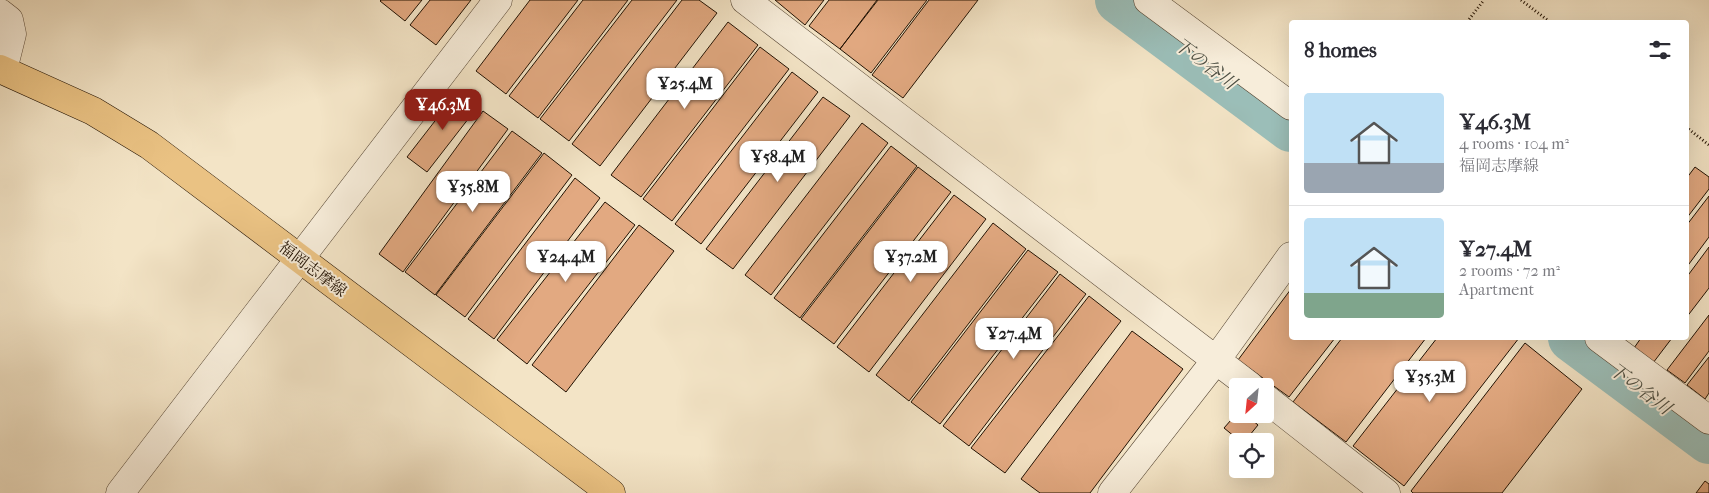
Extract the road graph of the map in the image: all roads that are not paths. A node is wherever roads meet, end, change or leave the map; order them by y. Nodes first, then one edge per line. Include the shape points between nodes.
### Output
1 (498, 0) edge
2 (744, 0) edge
3 (1148, 0) edge
4 (0, 13) edge
5 (2, 69) edge
6 (1289, 105) edge
7 (299, 259) junction
8 (1289, 259) edge
9 (1602, 340) edge
10 (1216, 360) junction
11 (1240, 378) edge
12 (1274, 405) edge
13 (1709, 420) edge
14 (120, 493) edge
15 (611, 493) edge
16 (1112, 493) edge
17 (1386, 493) edge

1 - 7 street
2 - 10 street
3 - 6 street
4 - 5 street via 9,20 12,34
5 - 7 main road, 福岡志摩線 via 93,111 149,145
7 - 14 street
7 - 15 main road, 福岡志摩線
8 - 10 street
9 - 13 street
10 - 11 street
10 - 16 street
12 - 17 street

